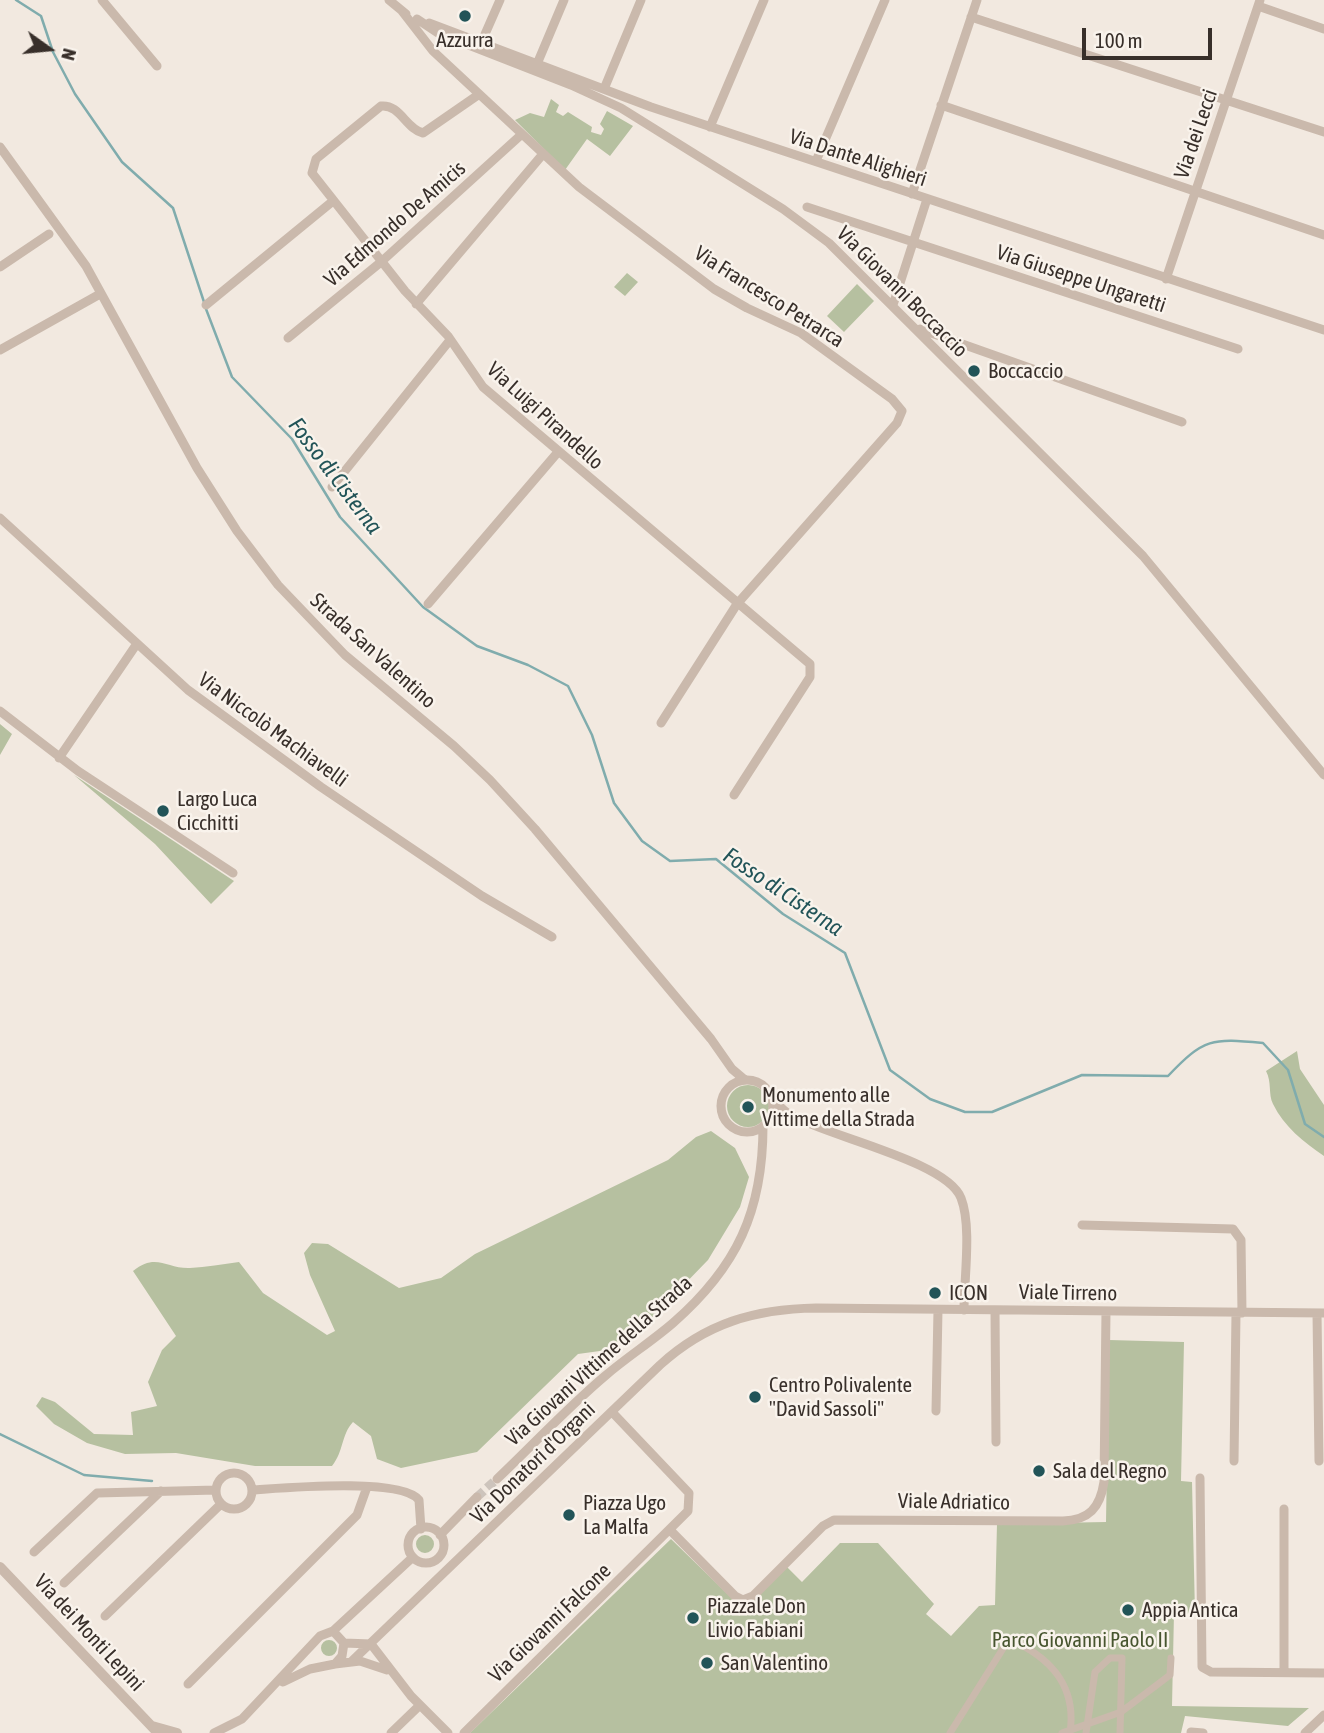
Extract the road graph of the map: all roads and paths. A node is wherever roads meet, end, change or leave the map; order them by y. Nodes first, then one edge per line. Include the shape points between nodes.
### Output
1 (102, 0) edge
2 (389, 0) edge
3 (500, 0) edge
4 (564, 0) edge
5 (641, 0) edge
6 (764, 0) edge
7 (885, 0) edge
8 (977, 0) edge
9 (1259, 3) edge
10 (402, 11) junction
11 (971, 17) junction
12 (417, 19) junction
13 (1324, 29) edge
14 (482, 41) junction
15 (537, 64) junction
16 (157, 66) dead end
17 (604, 89) junction
18 (478, 95) junction
19 (1226, 99) junction
20 (941, 105) junction
21 (710, 127) junction
22 (1324, 132) edge
23 (522, 134) junction
24 (0, 147) edge
25 (543, 154) junction
26 (816, 161) junction
27 (1195, 191) junction
28 (912, 194) junction
29 (928, 199) junction
30 (333, 201) junction
31 (807, 207) dead end
32 (49, 234) dead end
33 (1324, 235) edge
34 (913, 242) junction
35 (382, 262) junction
36 (0, 267) edge
37 (1166, 279) junction
38 (100, 294) junction
39 (416, 304) junction
40 (206, 305) dead end
41 (893, 305) junction
42 (915, 327) junction
43 (1324, 330) edge
44 (288, 338) dead end
45 (450, 340) junction
46 (1238, 349) dead end
47 (0, 350) edge
48 (1182, 422) dead end
49 (558, 452) junction
50 (332, 487) dead end
51 (0, 518) edge
52 (428, 604) dead end
53 (737, 604) junction
54 (136, 645) junction
55 (0, 711) edge
56 (661, 723) dead end
57 (59, 758) junction
58 (1324, 775) edge
59 (734, 795) dead end
60 (233, 873) dead end
61 (552, 937) dead end
62 (733, 1069) junction
63 (746, 1080) junction
64 (730, 1086) junction
65 (771, 1097) junction
66 (790, 1115) junction
67 (770, 1117) junction
68 (763, 1126) junction
69 (748, 1132) junction
70 (763, 1150) junction
71 (1082, 1225) dead end
72 (938, 1310) junction
73 (964, 1310) junction
74 (995, 1310) junction
75 (1106, 1311) junction
76 (1239, 1312) junction
77 (1321, 1313) edge
78 (729, 1320) joint
79 (1321, 1406) edge
80 (936, 1411) dead end
81 (612, 1412) junction
82 (996, 1442) dead end
83 (1234, 1461) dead end
84 (1319, 1461) dead end
85 (1200, 1478) dead end
86 (497, 1479) tunnel mouth
87 (368, 1487) junction
88 (216, 1490) junction
89 (253, 1490) junction
90 (161, 1491) junction
91 (477, 1497) tunnel mouth
92 (221, 1504) junction
93 (1284, 1509) dead end
94 (421, 1529) junction
95 (670, 1530) junction
96 (440, 1535) junction
97 (34, 1552) dead end
98 (413, 1557) junction
99 (0, 1567) edge
100 (64, 1583) dead end
101 (106, 1616) dead end
102 (333, 1632) junction
103 (344, 1643) junction
104 (371, 1644) junction
105 (312, 1646) junction
106 (1171, 1658) dead end
107 (352, 1661) junction
108 (335, 1664) junction
109 (325, 1665) junction
110 (389, 1670) junction
111 (1284, 1672) junction
112 (1324, 1673) edge
113 (188, 1684) dead end
114 (274, 1688) junction
115 (420, 1705) junction
116 (1121, 1712) junction
117 (1324, 1715) edge
118 (242, 1719) junction
119 (154, 1729) edge
120 (1087, 1729) edge
121 (1068, 1732) edge
122 (1191, 1732) edge
123 (177, 1733) edge
124 (215, 1733) edge
125 (235, 1733) edge
126 (391, 1733) edge
127 (448, 1733) edge
128 (464, 1733) edge
129 (950, 1733) edge
130 (1120, 1733) edge
131 (1203, 1733) edge
132 (1305, 1733) edge

1 - 16 street
2 - 10 street, Via Dante Alighieri
3 - 14 street
4 - 15 street
5 - 17 street
6 - 21 street
7 - 26 street
8 - 11 street
9 - 13 street
9 - 19 street, Via dei Lecci
10 - 12 street, Via Dante Alighieri
10 - 18 street, Via Francesco Petrarca via 430,49
11 - 19 street
11 - 20 street
12 - 14 street, Via Dante Alighieri
12 - 41 street, Via Giovanni Boccaccio via 438,33 571,85 637,118 796,218
14 - 15 street, Via Dante Alighieri
15 - 17 street, Via Dante Alighieri
17 - 21 street, Via Dante Alighieri
18 - 23 street, Via Francesco Petrarca
18 - 30 street, Via Luigi Pirandello via 424,133 391,107 377,108 312,164 312,173
19 - 22 street
19 - 27 street, Via dei Lecci
20 - 27 street
20 - 28 street
21 - 26 street, Via Dante Alighieri
23 - 25 street, Via Francesco Petrarca
23 - 35 street, Via Edmondo De Amicis
24 - 38 street, Strada San Valentino
25 - 39 street
25 - 53 street, Via Francesco Petrarca via 579,187 709,285 801,333 901,408 897,423
26 - 28 street, Via Dante Alighieri
27 - 33 street
27 - 37 street, Via dei Lecci
28 - 29 street, Via Dante Alighieri
29 - 34 street
29 - 37 street, Via Dante Alighieri
30 - 35 street, Via Luigi Pirandello
30 - 40 street
31 - 34 street, Via Giuseppe Ungaretti
32 - 36 street
34 - 41 street
34 - 46 street, Via Giuseppe Ungaretti
35 - 39 street, Via Luigi Pirandello
35 - 44 street, Via Edmondo De Amicis
37 - 43 street, Via Dante Alighieri
38 - 47 street
38 - 62 street, Strada San Valentino via 197,468 284,592 339,650 460,751 511,803
39 - 45 street, Via Luigi Pirandello
41 - 42 street, Via Giovanni Boccaccio
42 - 48 street
42 - 58 street, Via Giovanni Boccaccio via 1151,565
45 - 49 street, Via Luigi Pirandello via 480,385
45 - 50 street
49 - 52 street
49 - 53 street, Via Luigi Pirandello
51 - 54 street, Via Niccolò Machiavelli
53 - 56 street
53 - 59 street, Via Luigi Pirandello via 812,670
54 - 57 street
54 - 61 street, Via Niccolò Machiavelli via 188,690 323,789 482,896
55 - 57 street
57 - 60 street
62 - 63 street, Strada San Valentino
62 - 64 street
63 - 64 street
63 - 65 street via 761,1084
64 - 69 street via 722,1100 723,1116 733,1128
65 - 66 street
65 - 67 street
66 - 67 street
66 - 73 street via 925,1168 955,1187 965,1219
67 - 68 street
68 - 69 street
68 - 70 street, Via Giovani Vittime della Strada
69 - 70 street
70 - 86 street, Via Giovani Vittime della Strada via 752,1214 734,1251 710,1284 680,1317 603,1377
71 - 76 street via 1233,1228 1241,1240
72 - 73 street, Viale Tirreno
72 - 78 street, Viale Tirreno via 798,1309
72 - 80 street
73 - 74 street, Viale Tirreno
74 - 75 street, Viale Tirreno
74 - 82 street
75 - 76 street, Viale Tirreno
75 - 95 street, Viale Adriatico via 1104,1482 1097,1506 1086,1517 1063,1521 834,1520 822,1526 746,1600 735,1596
76 - 77 street, Viale Tirreno
76 - 83 street
77 - 79 street
78 - 81 street, Via Donatori d'Organi via 675,1352
79 - 84 street
81 - 95 street, Via Giovanni Falcone via 689,1493 688,1511
81 - 104 street, Via Donatori d'Organi
85 - 111 street via 1203,1669
87 - 89 street
87 - 94 street via 415,1495
87 - 113 street via 356,1515
88 - 89 street via 222,1476 233,1472 248,1478
88 - 90 street
88 - 92 street
89 - 92 street via 248,1503 239,1509
90 - 97 street via 97,1493
90 - 100 street
91 - 96 street
92 - 101 street
93 - 111 street
94 - 96 street via 431,1528
94 - 98 street via 409,1541
95 - 128 street, Via Giovanni Falcone
96 - 98 street via 444,1546 435,1561 423,1563
98 - 102 street
99 - 119 street, Via dei Monti Lepini
102 - 103 street
102 - 105 street via 323,1634
103 - 104 street
103 - 108 street via 342,1657
104 - 107 street, Via Donatori d'Organi
104 - 110 street
105 - 109 street via 315,1658
105 - 114 street
106 - 116 street via 1170,1675
107 - 108 street
107 - 110 street
108 - 109 street
109 - 114 street
110 - 115 street
111 - 112 street
114 - 118 street
115 - 126 street
115 - 127 street
116 - 120 street
116 - 120 street via 1122,1658 1110,1658 1095,1672
116 - 130 street
117 - 132 street
118 - 124 street
118 - 125 street
119 - 123 street, Via dei Monti Lepini
120 - 121 street
121 - 129 street via 1071,1711 1054,1668 1035,1650 1009,1639
122 - 131 street

